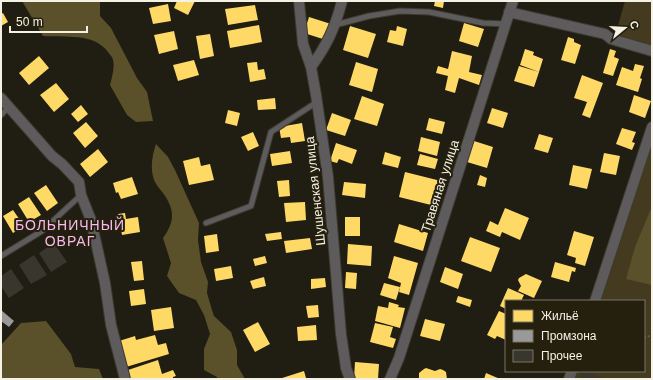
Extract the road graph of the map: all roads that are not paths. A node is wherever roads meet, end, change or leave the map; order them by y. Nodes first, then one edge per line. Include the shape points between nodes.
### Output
1 (299, 1) edge
2 (342, 1) edge
3 (513, 1) edge
4 (509, 12) junction
5 (506, 24) junction
6 (335, 25) junction
7 (652, 51) edge
8 (310, 67) junction
9 (1, 98) edge
10 (317, 102) junction
11 (9, 107) junction
12 (1, 114) edge
13 (652, 128) edge
14 (81, 195) junction
15 (206, 223) dead end
16 (1, 256) edge
17 (595, 300) edge
18 (124, 379) edge
19 (350, 379) edge
20 (390, 379) edge

1 - 8 street, Шушенская улица via 303,44
2 - 6 street
3 - 4 street, Травяная улица
4 - 5 street, Травяная улица
4 - 7 street via 606,34 611,39
5 - 6 lane via 483,23 429,12 400,11 362,17
5 - 20 street, Травяная улица via 399,358
6 - 8 street via 322,51
8 - 10 street, Шушенская улица
9 - 11 street
10 - 15 lane via 270,132 251,206
10 - 19 street, Шушенская улица via 328,177 346,368
11 - 12 lane
11 - 14 street via 79,182
13 - 17 street
14 - 16 lane via 42,231
14 - 18 street via 91,220

